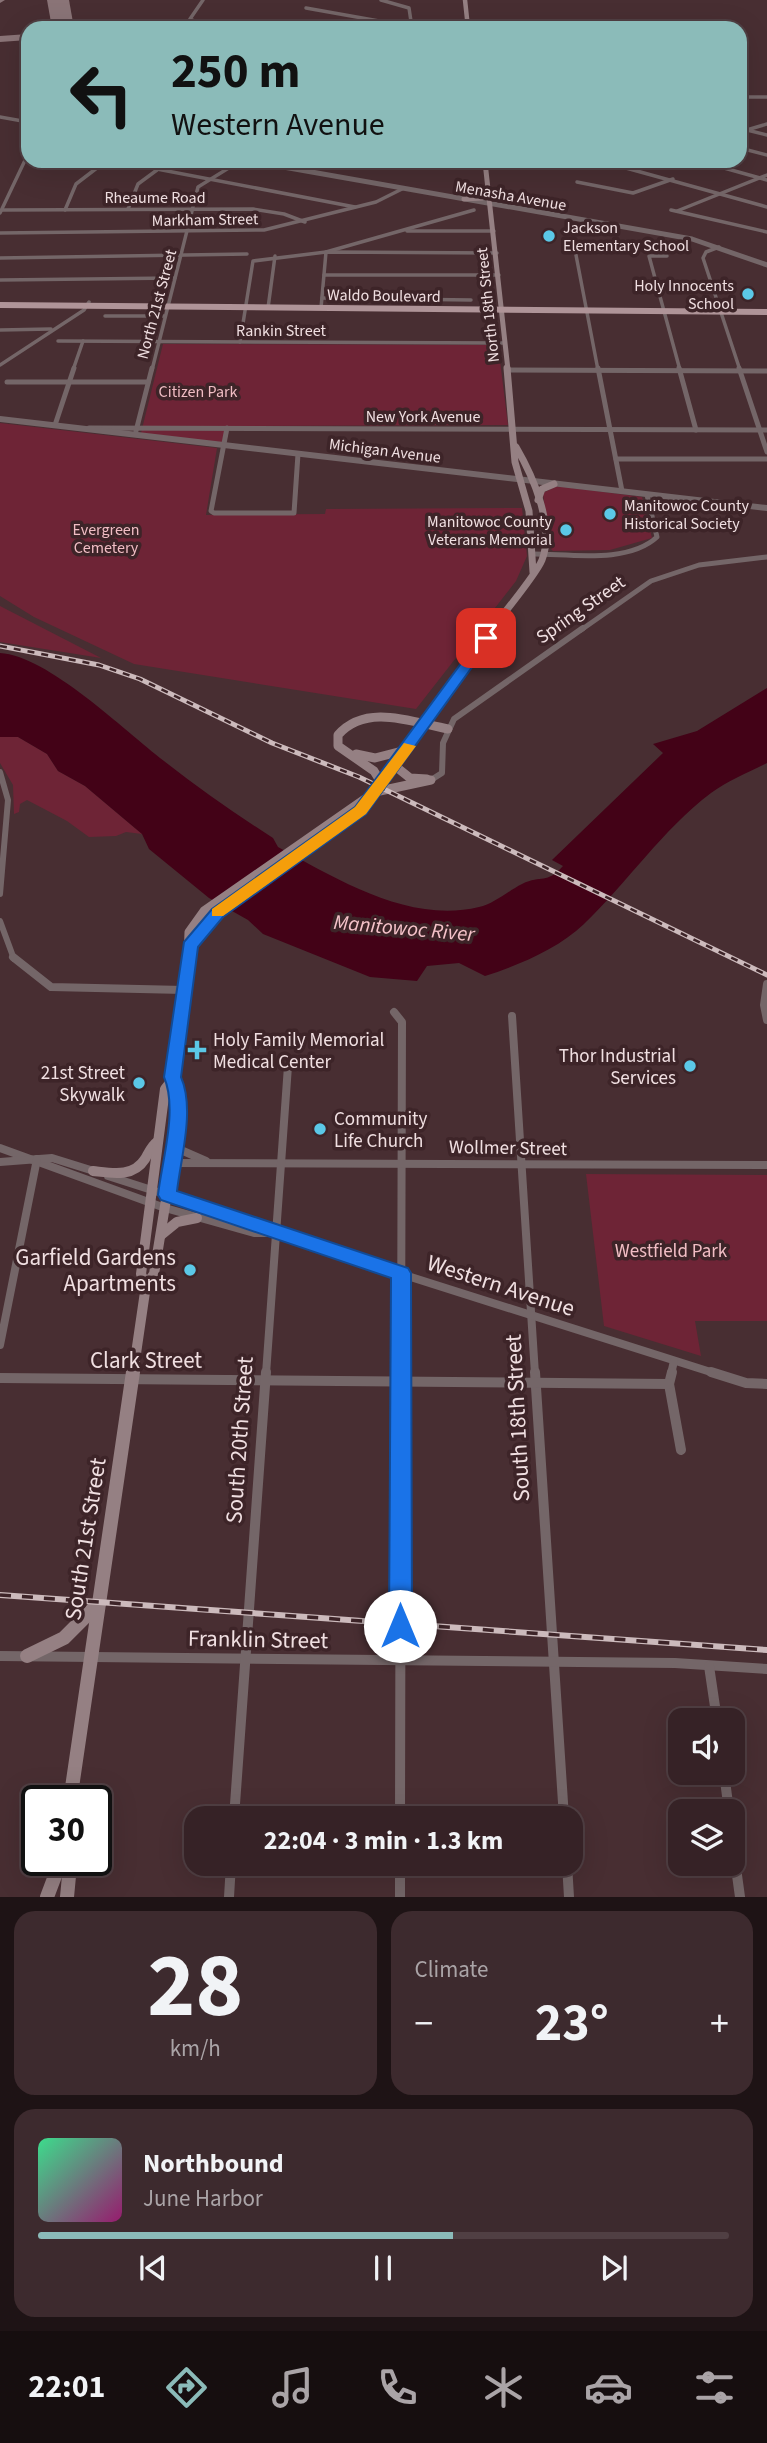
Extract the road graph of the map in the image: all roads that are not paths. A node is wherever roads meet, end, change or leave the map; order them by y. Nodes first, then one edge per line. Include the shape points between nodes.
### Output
1 (203, 0) edge
2 (381, 0) edge
3 (465, 3) edge
4 (306, 8) dead end
5 (195, 21) edge
6 (379, 21) edge
7 (411, 21) edge
8 (467, 21) edge
9 (747, 97) edge
10 (767, 97) edge
11 (0, 117) edge
12 (21, 121) edge
13 (767, 124) edge
14 (747, 130) joint
15 (767, 135) edge
16 (747, 150) edge
17 (767, 155) edge
18 (21, 168) edge
19 (96, 168) edge
20 (153, 168) edge
21 (227, 168) edge
22 (288, 168) edge
23 (446, 168) edge
24 (486, 168) edge
25 (626, 168) dead end
26 (724, 168) edge
27 (158, 169) junction
28 (447, 173) dead end
29 (767, 175) edge
30 (209, 178) junction
31 (759, 178) junction
32 (674, 179) junction
33 (767, 180) edge
34 (577, 182) dead end
35 (404, 188) junction
36 (721, 193) junction
37 (489, 194) junction
38 (464, 199) junction
39 (490, 203) junction
40 (767, 207) edge
41 (356, 208) junction
42 (128, 209) junction
43 (192, 209) junction
44 (65, 210) junction
45 (474, 210) dead end
46 (1, 212) edge
47 (306, 222) junction
48 (397, 231) junction
49 (494, 231) junction
50 (187, 232) junction
51 (767, 232) edge
52 (0, 233) edge
53 (719, 247) junction
54 (326, 252) junction
55 (497, 253) junction
56 (247, 254) dead end
57 (576, 255) dead end
58 (275, 256) junction
59 (667, 256) dead end
60 (181, 257) junction
61 (0, 258) edge
62 (767, 265) edge
63 (766, 271) edge
64 (324, 275) junction
65 (499, 275) junction
66 (175, 278) junction
67 (0, 280) edge
68 (471, 300) dead end
69 (0, 303) edge
70 (88, 304) junction
71 (321, 304) junction
72 (168, 305) junction
73 (246, 306) junction
74 (268, 306) junction
75 (502, 308) junction
76 (586, 309) junction
77 (662, 309) junction
78 (720, 309) junction
79 (767, 310) edge
80 (105, 316) dead end
81 (165, 316) junction
82 (0, 330) edge
83 (52, 330) junction
84 (58, 341) dead end
85 (83, 341) junction
86 (159, 342) junction
87 (240, 342) junction
88 (505, 343) junction
89 (0, 365) edge
90 (508, 370) junction
91 (598, 371) junction
92 (679, 371) junction
93 (741, 372) junction
94 (767, 372) edge
95 (7, 382) dead end
96 (70, 382) junction
97 (148, 382) junction
98 (0, 419) edge
99 (55, 425) junction
100 (227, 428) junction
101 (514, 429) junction
102 (610, 429) junction
103 (696, 430) junction
104 (764, 430) edge
105 (135, 431) junction
106 (223, 445) junction
107 (516, 447) junction
108 (767, 452) edge
109 (298, 454) junction
110 (616, 459) junction
111 (767, 459) edge
112 (520, 480) junction
113 (531, 481) junction
114 (554, 484) junction
115 (622, 491) junction
116 (647, 495) junction
117 (538, 500) junction
118 (767, 508) edge
119 (534, 554) junction
120 (546, 554) junction
121 (767, 556) edge
122 (533, 572) junction
123 (446, 732) junction
124 (406, 750) junction
125 (395, 766) junction
126 (0, 772) edge
127 (431, 780) junction
128 (378, 788) junction
129 (365, 802) junction
130 (0, 894) edge
131 (220, 905) junction
132 (0, 920) edge
133 (767, 984) edge
134 (184, 989) junction
135 (394, 1012) dead end
136 (512, 1016) dead end
137 (767, 1020) edge
138 (288, 1066) dead end
139 (172, 1080) junction
140 (158, 1146) junction
141 (0, 1147) edge
142 (174, 1147) junction
143 (37, 1160) junction
144 (207, 1161) junction
145 (280, 1161) junction
146 (401, 1161) junction
147 (0, 1162) edge
148 (172, 1163) junction
149 (524, 1164) junction
150 (767, 1165) edge
151 (93, 1171) junction
152 (167, 1195) junction
153 (151, 1196) junction
154 (165, 1208) junction
155 (197, 1218) junction
156 (275, 1234) junction
157 (161, 1235) junction
158 (401, 1273) junction
159 (146, 1285) junction
160 (532, 1315) junction
161 (0, 1345) edge
162 (674, 1361) junction
163 (0, 1378) edge
164 (132, 1379) junction
165 (264, 1380) junction
166 (400, 1381) junction
167 (535, 1382) junction
168 (669, 1384) junction
169 (767, 1384) edge
170 (681, 1450) dead end
171 (99, 1603) junction
172 (0, 1656) edge
173 (27, 1656) junction
174 (90, 1656) junction
175 (245, 1659) junction
176 (400, 1661) junction
177 (553, 1661) junction
178 (709, 1666) junction
179 (767, 1669) edge
180 (715, 1708) edge
181 (72, 1785) edge
182 (235, 1806) edge
183 (400, 1806) edge
184 (563, 1806) edge
185 (56, 1876) edge
186 (69, 1876) edge
187 (230, 1876) edge
188 (400, 1876) edge
189 (568, 1876) edge
190 (737, 1876) edge
191 (47, 1897) edge
192 (67, 1897) edge
193 (229, 1897) edge
194 (400, 1897) edge
195 (569, 1897) edge
196 (740, 1897) edge

1 - 5 street via 190,19
2 - 7 street via 409,8
3 - 8 main road
4 - 6 street
9 - 10 street
11 - 12 street
13 - 14 street
14 - 15 street
16 - 17 street
18 - 46 street
19 - 44 street via 81,178
20 - 27 street
21 - 30 street
22 - 35 street, Menasha Avenue
23 - 28 street
24 - 37 main road, North 18th Street
25 - 32 street
26 - 31 street
27 - 30 street
27 - 42 street via 138,184
29 - 31 street
30 - 41 street
30 - 43 street, North 21st Street via 198,187
31 - 33 street
31 - 36 street
32 - 34 street via 633,193
32 - 36 street
35 - 38 street, Menasha Avenue
35 - 41 street, Markham Street
36 - 40 street
36 - 51 street via 673,211
37 - 38 main road
37 - 39 main road, North 18th Street
38 - 39 street, Menasha Avenue
39 - 49 main road, North 18th Street
39 - 53 street, Menasha Avenue
41 - 47 street, Markham Street
42 - 43 street, Rheaume Road
42 - 44 street, Rheaume Road
43 - 47 street, Rheaume Road via 266,210
43 - 50 street, North 21st Street
44 - 46 street, Rheaume Road
45 - 48 street
47 - 50 street, Markham Street via 250,231
48 - 49 street
48 - 54 street
49 - 55 main road, North 18th Street
50 - 52 street, Markham Street
50 - 60 street, North 21st Street
53 - 62 street, Menasha Avenue
53 - 78 street via 703,258
54 - 55 street
54 - 58 street
54 - 64 street
55 - 65 main road, North 18th Street
56 - 60 street
57 - 76 street
58 - 73 street via 253,261
58 - 74 street
59 - 77 street via 649,256
60 - 61 street
60 - 66 street, North 21st Street
62 - 63 street
64 - 65 street
64 - 71 street
65 - 75 main road, North 18th Street
66 - 67 street
66 - 72 street, North 21st Street
68 - 71 street
69 - 70 main road, Waldo Boulevard
70 - 72 main road, Waldo Boulevard
70 - 83 street
71 - 74 main road, Waldo Boulevard
71 - 75 main road, Waldo Boulevard
72 - 73 main road, Waldo Boulevard
72 - 81 street, North 21st Street
73 - 74 main road, Waldo Boulevard
73 - 87 street
75 - 76 main road, Waldo Boulevard
75 - 88 main road, North 18th Street
76 - 77 main road, Waldo Boulevard
76 - 91 street
77 - 78 main road, Waldo Boulevard
77 - 92 street
78 - 79 main road, Waldo Boulevard
78 - 93 street
80 - 81 street
81 - 86 street, North 21st Street
82 - 83 street
83 - 89 street
84 - 85 street, Rankin Street
85 - 86 street, Rankin Street
85 - 96 street
86 - 87 street, Rankin Street
86 - 97 street, North 21st Street
87 - 88 street, Rankin Street
88 - 90 main road, North 18th Street
90 - 91 street
90 - 101 main road, North 18th Street
91 - 92 street
91 - 102 street
92 - 93 street
92 - 103 street
93 - 94 street
93 - 104 street
95 - 96 street
96 - 97 street
96 - 99 street
97 - 105 street, North 21st Street
98 - 99 street, Michigan Avenue
99 - 105 street, Michigan Avenue
100 - 101 street, New York Avenue
100 - 105 street, New York Avenue
100 - 106 street
101 - 102 street, New York Avenue
101 - 107 main road, North 18th Street
102 - 103 street, New York Avenue
102 - 110 street
103 - 104 street, New York Avenue
104 - 108 street
105 - 106 street, Michigan Avenue
106 - 109 street, Michigan Avenue
106 - 109 street via 214,513 293,513
107 - 112 main road, North 18th Street
107 - 113 main road, North 18th Street
109 - 112 street, Michigan Avenue
110 - 111 street
110 - 115 street
112 - 113 street, Michigan Avenue
112 - 119 main road, North 18th Street
113 - 114 street, Michigan Avenue
113 - 117 main road, North 18th Street
114 - 115 street, Michigan Avenue
114 - 117 main road via 542,489
115 - 116 street, Michigan Avenue
116 - 118 street, Michigan Avenue
116 - 120 street via 657,541 617,552
117 - 120 main road, North 18th Street
119 - 120 street
119 - 122 main road, North 18th Street
120 - 122 main road
121 - 123 street, Spring Street via 699,565 634,590 469,706
122 - 124 main road
123 - 124 main road via 373,722 355,726 344,738 349,749 369,758
123 - 127 street via 442,773
123 - 128 main road via 378,718 345,727 338,735 338,746 375,769
124 - 125 main road
125 - 127 main road via 410,778
125 - 128 main road
126 - 130 street via 8,800
127 - 128 main road
128 - 129 main road
129 - 131 main road, South 21st Street via 287,850
129 - 131 main road, South 21st Street via 297,855
131 - 134 main road, South 21st Street via 190,946
132 - 134 street via 14,959 51,987
133 - 137 street
134 - 139 main road, South 21st Street
135 - 146 street via 401,1022
136 - 149 street, South 18th Street
138 - 145 street, South 20th Street
139 - 140 main road, South 21st Street via 165,1089
139 - 142 main road, South 21st Street via 177,1088
140 - 148 main road
140 - 151 main road via 148,1148 143,1162 133,1170
140 - 153 main road, South 21st Street
141 - 143 street, Western Avenue
142 - 144 street, Wollmer Street
142 - 148 main road, South 21st Street
143 - 147 street
143 - 151 street, Western Avenue via 57,1159
143 - 153 street, Western Avenue
143 - 161 street
144 - 145 street, Wollmer Street
144 - 148 street, Wollmer Street
145 - 146 street, Wollmer Street
145 - 156 street, South 20th Street
146 - 149 street, Wollmer Street
146 - 158 street
148 - 152 main road, South 21st Street
149 - 150 street, Wollmer Street
149 - 160 street, South 18th Street
151 - 153 street, Western Avenue
152 - 153 street, Western Avenue
152 - 154 main road, South 21st Street
152 - 156 street, Western Avenue via 258,1224
153 - 154 street, Western Avenue
153 - 159 main road, South 21st Street via 141,1275
154 - 155 street, Western Avenue
154 - 157 main road, South 21st Street
155 - 156 street, Western Avenue
155 - 157 main road via 177,1222
156 - 158 street, Western Avenue
156 - 165 street, South 20th Street
157 - 159 main road, South 21st Street via 154,1274
158 - 160 street, Western Avenue
158 - 166 street
159 - 164 main road, South 21st Street
160 - 162 street, Western Avenue
160 - 167 street, South 18th Street
162 - 168 street
162 - 169 street via 746,1383
163 - 164 street, Clark Street
164 - 165 street, Clark Street
164 - 171 main road, South 21st Street
165 - 166 street, Clark Street
165 - 175 street, South 20th Street
166 - 167 street, Clark Street
166 - 176 street
167 - 168 street, Clark Street
167 - 177 street, South 18th Street
168 - 170 street
171 - 173 main road via 64,1639
171 - 174 main road, South 21st Street
172 - 173 street, Franklin Street
173 - 174 street, Franklin Street
174 - 175 street, Franklin Street
174 - 181 main road, South 21st Street
175 - 176 street, Franklin Street
175 - 182 street, South 20th Street
176 - 177 street, Franklin Street
176 - 183 street
177 - 178 street, Franklin Street
177 - 184 street, South 18th Street
178 - 179 street, Franklin Street
178 - 180 street
185 - 191 main road
186 - 192 main road
187 - 193 street
188 - 194 street
189 - 195 street
190 - 196 street

